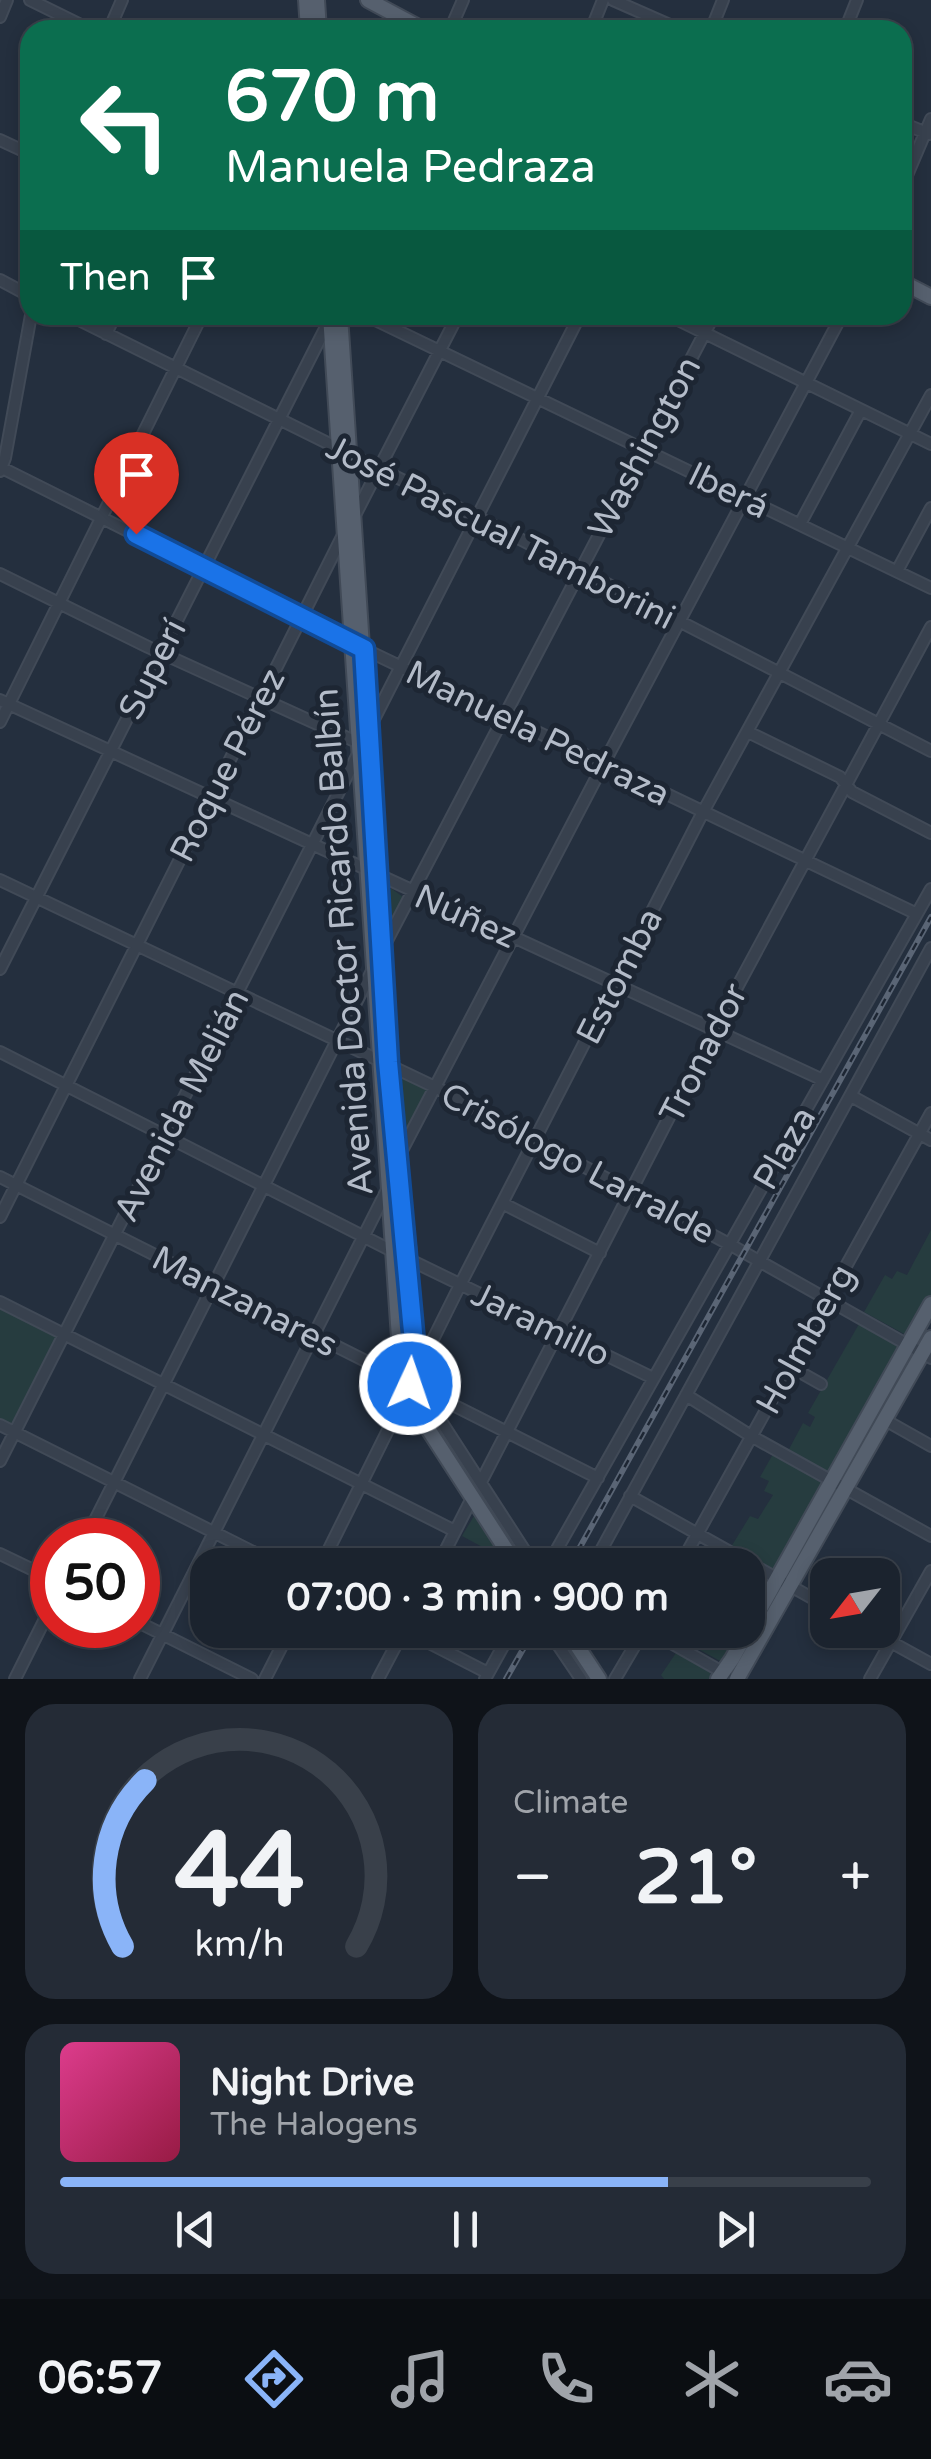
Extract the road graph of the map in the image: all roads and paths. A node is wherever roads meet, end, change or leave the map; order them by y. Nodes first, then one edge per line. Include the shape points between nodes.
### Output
1 (7, 0) edge
2 (30, 0) edge
3 (368, 0) edge
4 (613, 0) edge
5 (0, 17) edge
6 (71, 20) edge
7 (405, 20) edge
8 (658, 20) edge
9 (931, 119) edge
10 (928, 134) edge
11 (912, 167) edge
12 (29, 325) edge
13 (88, 325) edge
14 (110, 325) edge
15 (198, 325) edge
16 (328, 325) edge
17 (334, 325) edge
18 (385, 325) edge
19 (453, 325) edge
20 (575, 325) edge
21 (689, 325) edge
22 (709, 325) edge
23 (836, 325) edge
24 (705, 333) junction
25 (106, 334) junction
26 (440, 351) junction
27 (177, 371) junction
28 (805, 382) junction
29 (931, 394) edge
30 (539, 398) junction
31 (860, 410) junction
32 (278, 420) junction
33 (909, 434) junction
34 (931, 444) edge
35 (644, 448) junction
36 (344, 451) junction
37 (0, 469) edge
38 (380, 469) junction
39 (744, 497) junction
40 (931, 508) edge
41 (102, 518) junction
42 (354, 518) junction
43 (479, 518) junction
44 (800, 524) junction
45 (344, 533) junction
46 (848, 548) junction
47 (203, 568) junction
48 (579, 571) junction
49 (897, 571) junction
50 (0, 574) edge
51 (931, 588) edge
52 (58, 604) junction
53 (302, 617) junction
54 (678, 622) junction
55 (931, 628) edge
56 (358, 646) junction
57 (160, 653) junction
58 (401, 667) junction
59 (778, 674) junction
60 (262, 700) junction
61 (4, 702) edge
62 (504, 714) junction
63 (0, 722) edge
64 (878, 724) junction
65 (369, 730) junction
66 (748, 732) junction
67 (360, 746) junction
68 (110, 751) junction
69 (931, 751) edge
70 (602, 764) junction
71 (846, 784) junction
72 (211, 797) junction
73 (703, 812) junction
74 (931, 833) edge
75 (313, 845) junction
76 (804, 862) junction
77 (372, 872) junction
78 (0, 880) edge
79 (931, 889) edge
80 (411, 891) junction
81 (36, 898) junction
82 (916, 914) junction
83 (515, 938) junction
84 (137, 944) junction
85 (931, 948) edge
86 (381, 952) junction
87 (0, 969) edge
88 (373, 969) junction
89 (614, 985) junction
90 (238, 992) junction
91 (714, 1030) junction
92 (339, 1039) junction
93 (0, 1052) edge
94 (382, 1060) junction
95 (823, 1080) junction
96 (66, 1086) junction
97 (438, 1088) junction
98 (851, 1096) junction
99 (931, 1113) edge
100 (920, 1134) junction
101 (166, 1135) junction
102 (534, 1139) junction
103 (931, 1140) edge
104 (398, 1159) junction
105 (0, 1177) edge
106 (16, 1185) junction
107 (264, 1186) junction
108 (388, 1187) junction
109 (633, 1192) junction
110 (504, 1204) junction
111 (0, 1216) edge
112 (115, 1235) junction
113 (364, 1236) junction
114 (729, 1244) junction
115 (600, 1253) junction
116 (401, 1256) junction
117 (759, 1261) junction
118 (214, 1285) junction
119 (460, 1285) junction
120 (827, 1300) junction
121 (0, 1302) edge
122 (931, 1304) edge
123 (560, 1331) junction
124 (66, 1336) junction
125 (314, 1336) junction
126 (931, 1338) edge
127 (907, 1345) junction
128 (927, 1356) edge
129 (790, 1366) junction
130 (653, 1378) junction
131 (410, 1384) junction
132 (821, 1384) dead end
133 (163, 1386) junction
134 (686, 1395) junction
135 (884, 1420) junction
136 (0, 1425) edge
137 (508, 1431) junction
138 (17, 1433) junction
139 (264, 1435) junction
140 (751, 1436) junction
141 (0, 1440) edge
142 (931, 1446) edge
143 (0, 1461) edge
144 (598, 1478) junction
145 (481, 1482) junction
146 (114, 1483) junction
147 (364, 1484) junction
148 (839, 1485) junction
149 (630, 1496) junction
150 (469, 1504) junction
151 (96, 1518) edge
152 (455, 1531) junction
153 (214, 1534) junction
154 (698, 1534) junction
155 (931, 1536) edge
156 (243, 1548) edge
157 (331, 1548) edge
158 (446, 1548) edge
159 (497, 1548) edge
160 (505, 1548) edge
161 (522, 1548) edge
162 (523, 1548) edge
163 (558, 1548) edge
164 (602, 1548) edge
165 (690, 1548) edge
166 (0, 1554) edge
167 (30, 1568) edge
168 (931, 1571) edge
169 (784, 1583) junction
170 (810, 1597) edge
171 (900, 1626) edge
172 (162, 1634) junction
173 (900, 1647) edge
174 (30, 1648) edge
175 (281, 1648) edge
176 (394, 1648) edge
177 (436, 1648) edge
178 (502, 1648) edge
179 (560, 1648) edge
180 (574, 1648) edge
181 (578, 1648) edge
182 (635, 1648) edge
183 (678, 1648) edge
184 (888, 1648) edge
185 (931, 1664) edge
186 (0, 1672) edge
187 (487, 1676) edge
188 (729, 1677) edge
189 (15, 1679) edge
190 (140, 1679) edge
191 (252, 1679) edge
192 (265, 1679) edge
193 (378, 1679) edge
194 (581, 1679) edge
195 (589, 1679) edge
196 (602, 1679) edge
197 (616, 1679) edge
198 (870, 1679) edge

1 - 5 street
2 - 6 street
3 - 7 main road
4 - 8 street
9 - 10 street
10 - 11 street
12 - 37 street
13 - 25 street, José Pascual Tamborini
14 - 25 street
15 - 27 street
16 - 32 street, Superí
17 - 36 main road, Avenida Doctor Ricardo Balbín
18 - 26 street, Iberá
19 - 26 street, Roque Pérez
20 - 30 street, Avenida Melián
21 - 24 street
22 - 24 street, Washington
23 - 28 street
24 - 28 street
24 - 35 street, Washington
25 - 27 street, José Pascual Tamborini
26 - 30 street, Iberá
26 - 38 street, Roque Pérez
27 - 32 street, José Pascual Tamborini
27 - 41 street
28 - 31 street
28 - 39 street
29 - 33 street, Estomba
30 - 35 street, Iberá
30 - 43 street, Avenida Melián
31 - 33 street
31 - 44 street
32 - 36 street, José Pascual Tamborini
32 - 47 street, Superí
33 - 34 street
33 - 46 street, Estomba
35 - 39 street, Iberá
35 - 48 street, Washington
36 - 38 street, José Pascual Tamborini
36 - 42 main road, Avenida Doctor Ricardo Balbín
36 - 45 main road, Avenida Doctor Ricardo Balbín
37 - 41 street, Manuela Pedraza
38 - 42 street, Roque Pérez
38 - 43 street, José Pascual Tamborini
39 - 44 street, Iberá
39 - 54 street
40 - 49 street
41 - 47 street, Manuela Pedraza
41 - 52 street
42 - 45 street, Roque Pérez
42 - 56 main road, Avenida Doctor Ricardo Balbín
43 - 48 street, José Pascual Tamborini
43 - 58 street, Avenida Melián
44 - 46 street, Iberá
45 - 53 street, Roque Pérez
45 - 56 main road, Avenida Doctor Ricardo Balbín
46 - 49 street, Iberá
46 - 59 street, Estomba
47 - 53 street, Manuela Pedraza
47 - 57 street, Superí
48 - 54 street, José Pascual Tamborini
48 - 62 street, Washington
49 - 51 street, Iberá
50 - 52 street
52 - 57 street
52 - 61 street
53 - 56 street, Manuela Pedraza
53 - 60 street, Roque Pérez
54 - 59 street, José Pascual Tamborini
54 - 70 street
55 - 64 street, Tronador
56 - 58 street, Manuela Pedraza
56 - 65 main road, Avenida Doctor Ricardo Balbín
56 - 67 main road, Avenida Doctor Ricardo Balbín
57 - 60 street
57 - 68 street, Superí
58 - 62 street, Manuela Pedraza
58 - 65 street, Avenida Melián
59 - 64 street, José Pascual Tamborini
59 - 66 street, Estomba
60 - 67 street
60 - 72 street, Roque Pérez
61 - 63 street
61 - 68 street, Núñez
62 - 70 street, Manuela Pedraza
62 - 80 street, Washington
64 - 69 street, José Pascual Tamborini
64 - 71 street, Tronador
65 - 67 street, Avenida Melián
65 - 77 main road, Avenida Doctor Ricardo Balbín
66 - 71 street
66 - 73 street, Estomba
67 - 75 street, Avenida Melián
67 - 77 main road, Avenida Doctor Ricardo Balbín
68 - 72 street, Núñez
68 - 81 street, Superí
70 - 73 street, Manuela Pedraza
70 - 83 street
71 - 74 street
71 - 76 street, Tronador
72 - 75 street, Núñez
72 - 84 street, Roque Pérez
73 - 76 street, Manuela Pedraza
73 - 89 street, Estomba
75 - 77 street, Núñez
75 - 90 street, Avenida Melián
76 - 82 street, Manuela Pedraza
76 - 91 street, Tronador
77 - 80 street, Núñez
77 - 86 main road, Avenida Doctor Ricardo Balbín
77 - 88 main road, Avenida Doctor Ricardo Balbín
78 - 81 street, Crisólogo Larralde
79 - 82 street, Plaza
80 - 83 street, Núñez
80 - 86 street, Washington
81 - 84 street, Crisólogo Larralde
81 - 87 street, Superí
82 - 95 street, Plaza
83 - 89 street, Núñez
83 - 97 street
84 - 90 street, Crisólogo Larralde
84 - 96 street, Roque Pérez
85 - 98 street, Plaza
86 - 94 main road, Avenida Doctor Ricardo Balbín
88 - 92 street
88 - 94 main road, Avenida Doctor Ricardo Balbín
89 - 91 street, Núñez
89 - 102 street, Estomba
90 - 92 street, Crisólogo Larralde
90 - 101 street, Avenida Melián
91 - 95 street, Núñez
91 - 109 street, Tronador
92 - 94 street, Crisólogo Larralde
92 - 107 street
93 - 96 street, Jaramillo
94 - 97 street, Crisólogo Larralde
94 - 104 main road, Avenida Doctor Ricardo Balbín
94 - 108 main road, Avenida Doctor Ricardo Balbín
95 - 114 street, Plaza
96 - 101 street, Jaramillo
96 - 106 street, Roque Pérez
97 - 102 street, Crisólogo Larralde
97 - 104 street
98 - 100 street
98 - 117 street, Plaza
99 - 100 street, Holmberg
100 - 103 street
100 - 120 street, Holmberg
101 - 107 street, Jaramillo
101 - 112 street, Avenida Melián
102 - 109 street, Crisólogo Larralde
102 - 110 street, Estomba
104 - 116 main road, Avenida Doctor Ricardo Balbín
105 - 106 street, Manzanares
106 - 111 street, Roque Pérez
106 - 112 street, Manzanares
107 - 113 street, Jaramillo
107 - 118 street
108 - 113 street
108 - 116 main road, Avenida Doctor Ricardo Balbín
109 - 114 street, Crisólogo Larralde
109 - 115 street, Tronador
110 - 115 street
110 - 119 street, Estomba
112 - 118 street, Manzanares
112 - 124 street, Avenida Melián
113 - 116 street, Jaramillo
113 - 125 street
114 - 117 street, Crisólogo Larralde
114 - 130 street, Plaza
115 - 123 street, Tronador
116 - 119 street, Jaramillo
116 - 131 main road, Avenida Doctor Ricardo Balbín via 414,1343
117 - 120 street, Crisólogo Larralde
117 - 134 street, Plaza
118 - 125 street, Manzanares
118 - 133 street
119 - 123 street, Jaramillo
119 - 131 street, Estomba
120 - 127 street, Crisólogo Larralde
120 - 129 street, Holmberg
121 - 124 street
122 - 127 main road
123 - 130 street, Jaramillo
123 - 137 street, Tronador
124 - 133 street
124 - 138 street, Avenida Melián
125 - 131 street, Manzanares
125 - 139 street
126 - 128 main road
127 - 128 street, Crisólogo Larralde
127 - 148 main road
128 - 135 main road
129 - 132 street
129 - 140 street, Holmberg
130 - 144 street, Plaza
131 - 137 street, Manzanares
131 - 145 street
131 - 147 street, Estomba
131 - 150 street, Avenida Doctor Ricardo Balbín via 417,1423
131 - 160 main road via 423,1421
131 - 161 main road
133 - 139 street
133 - 146 street
134 - 140 street
134 - 149 street, Plaza
135 - 142 street
135 - 148 main road
136 - 138 street
137 - 144 street, Manzanares
137 - 145 street, Tronador
138 - 141 street
138 - 143 street, Avenida Melián
138 - 146 street
139 - 147 street
139 - 153 street
140 - 148 street
140 - 154 street, Holmberg
144 - 163 street, Plaza
145 - 162 street
146 - 151 street
146 - 153 street
147 - 152 street
147 - 157 street, Estomba
148 - 155 street
148 - 169 main road
149 - 154 street
149 - 164 street, Plaza
150 - 152 street
150 - 159 street, Avenida Doctor Ricardo Balbín
152 - 158 street
153 - 156 street
153 - 172 street
154 - 165 street, Holmberg
154 - 169 street
166 - 167 street
168 - 171 street
169 - 170 street
169 - 188 main road
172 - 190 street
172 - 191 street
173 - 185 street
174 - 189 street
175 - 192 street
176 - 193 street
177 - 187 street
178 - 187 street
179 - 194 street
180 - 195 main road
181 - 196 main road
182 - 197 street
183 - 188 street
184 - 198 street
186 - 189 street

